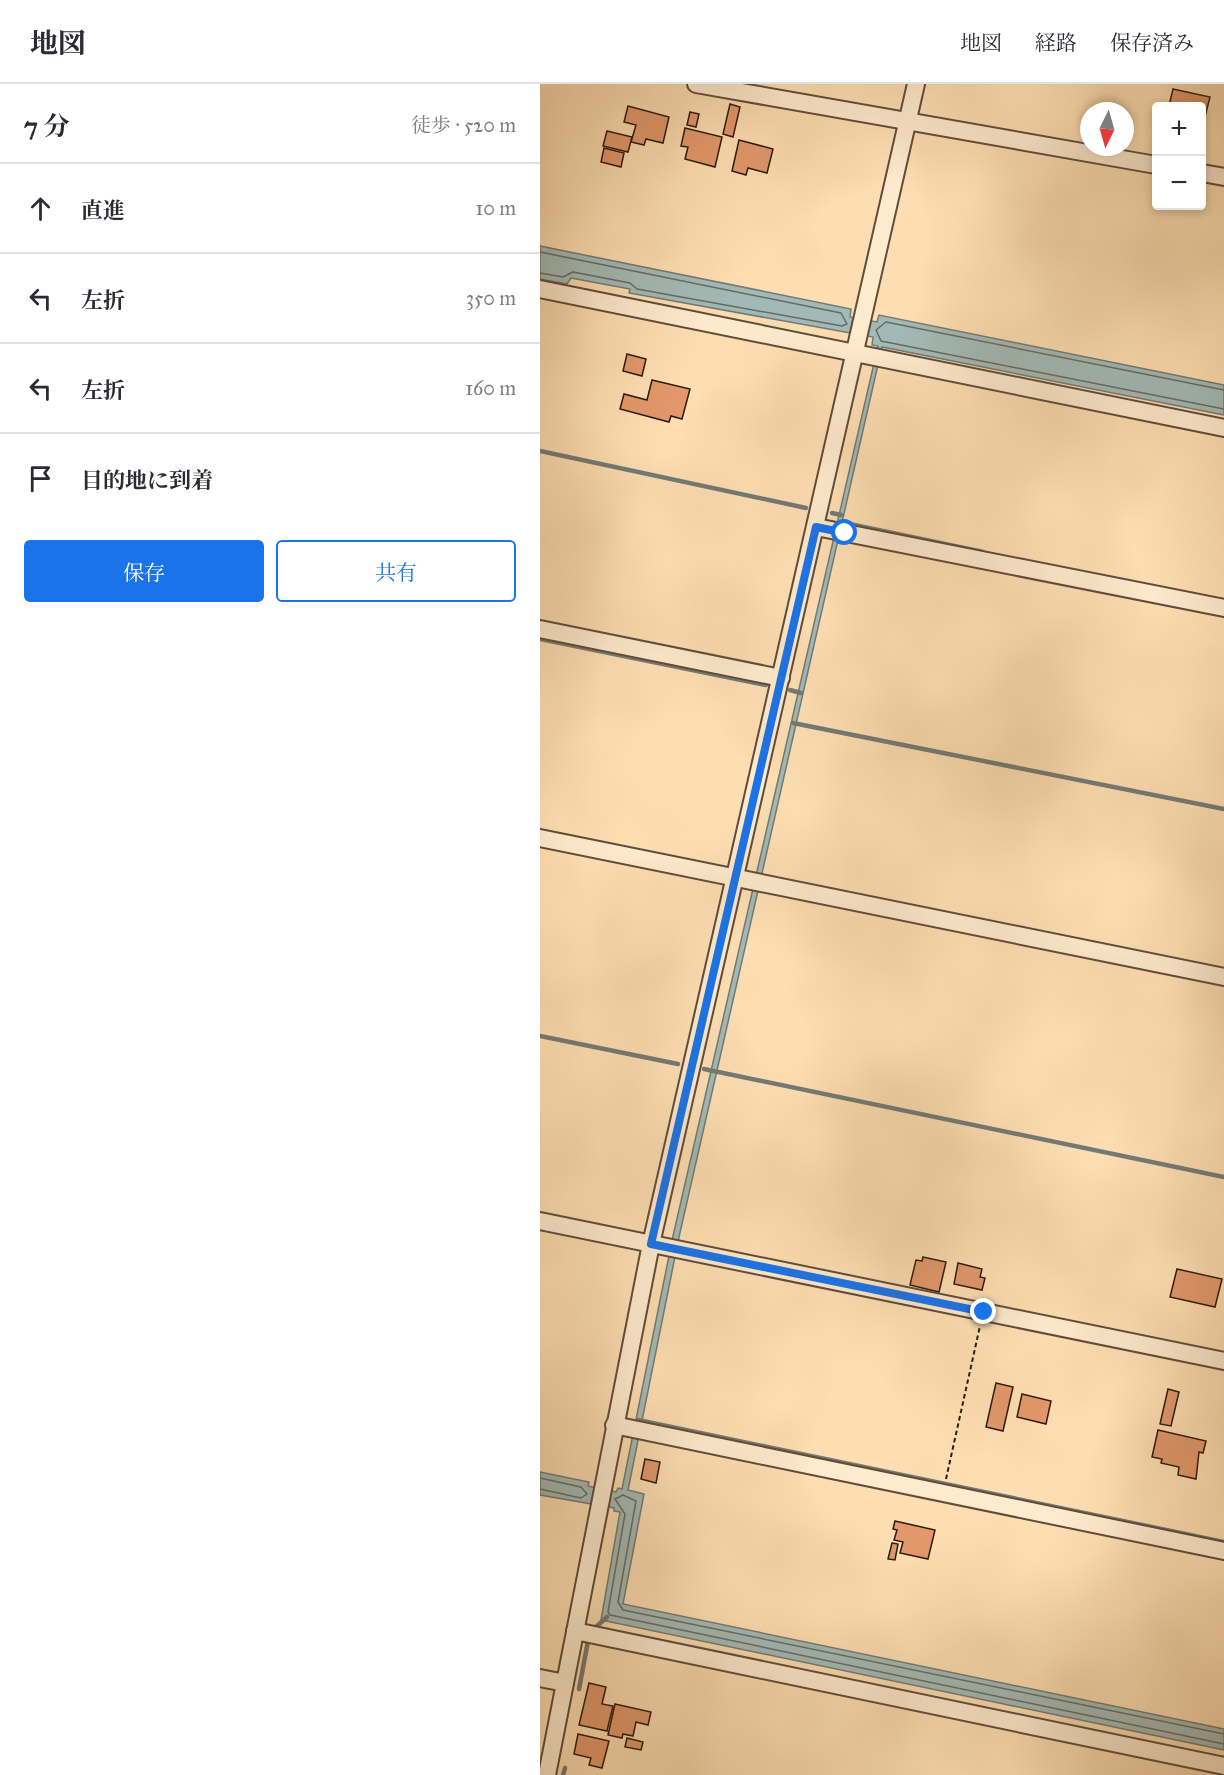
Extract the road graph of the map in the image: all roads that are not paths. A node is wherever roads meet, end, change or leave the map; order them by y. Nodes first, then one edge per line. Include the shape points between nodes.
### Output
1 (696, 84) edge
2 (916, 84) edge
3 (908, 121) junction
4 (1152, 164) edge
5 (1206, 174) edge
6 (1224, 177) edge
7 (540, 289) edge
8 (855, 354) junction
9 (1224, 428) edge
10 (830, 530) junction
11 (1224, 608) edge
12 (540, 630) edge
13 (781, 678) junction
14 (540, 838) edge
15 (750, 880) junction
16 (1224, 976) edge
17 (540, 1221) edge
18 (666, 1247) junction
19 (1224, 1361) edge
20 (629, 1428) junction
21 (1224, 1551) edge
22 (575, 1631) junction
23 (540, 1678) edge
24 (565, 1683) junction
25 (1224, 1766) edge
26 (547, 1775) edge

1 - 3 street
2 - 3 street
3 - 4 street
3 - 8 street
5 - 6 street
7 - 8 street
8 - 9 street
8 - 10 street
10 - 11 street
10 - 13 street
12 - 13 street
13 - 15 street
14 - 15 street
15 - 16 street
15 - 18 street
17 - 18 street
18 - 19 street
18 - 20 street
20 - 21 street
20 - 22 street via 602,1487
22 - 24 street
22 - 25 street
23 - 24 street
24 - 26 street

